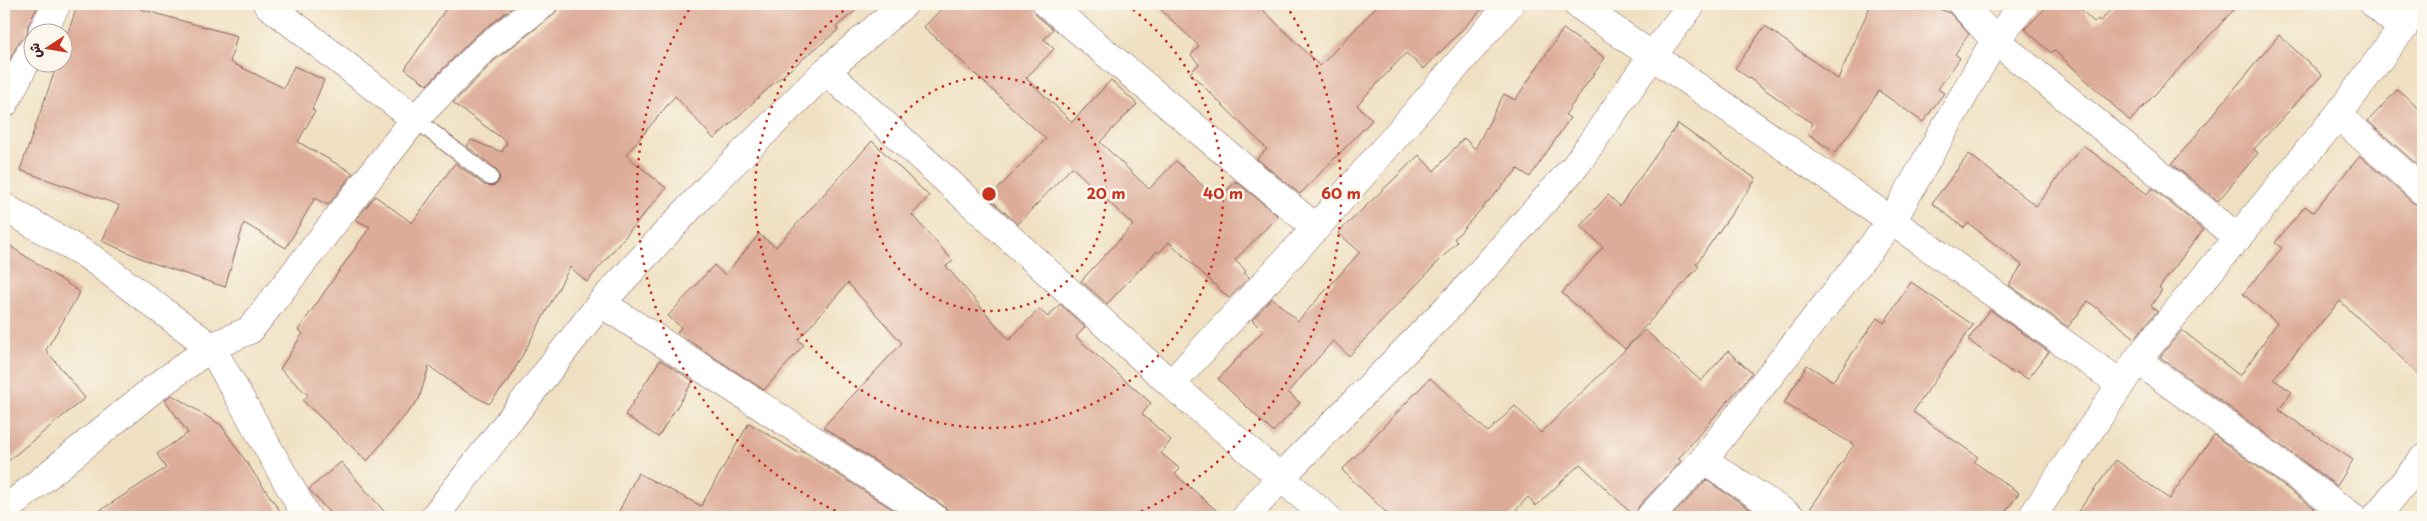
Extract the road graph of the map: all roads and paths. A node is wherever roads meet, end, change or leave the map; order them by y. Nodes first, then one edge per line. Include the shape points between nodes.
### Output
1 (57, 4) edge
2 (267, 4) edge
3 (543, 4) edge
4 (904, 4) edge
5 (1046, 4) edge
6 (1510, 4) edge
7 (1577, 4) edge
8 (1692, 4) edge
9 (1962, 4) edge
10 (2025, 4) edge
11 (2374, 4) edge
12 (2420, 4) edge
13 (47, 22) edge
14 (2403, 29) junction
15 (1996, 40) junction
16 (1652, 56) junction
17 (22, 69) edge
18 (826, 71) junction
19 (4, 104) edge
20 (2338, 115) junction
21 (415, 119) junction
22 (490, 177) dead end
23 (2423, 191) edge
24 (4, 207) edge
25 (1892, 221) junction
26 (1316, 228) junction
27 (2238, 238) junction
28 (601, 303) junction
29 (211, 347) junction
30 (2137, 360) junction
31 (1171, 384) junction
32 (2121, 384) junction
33 (2423, 459) edge
34 (1703, 460) junction
35 (1280, 478) junction
36 (4, 511) edge
37 (307, 517) edge
38 (434, 517) edge
39 (933, 517) edge
40 (1246, 517) edge
41 (1327, 517) edge
42 (1650, 517) edge
43 (1791, 517) edge
44 (2032, 517) edge
45 (2353, 517) edge
46 (2376, 517) edge

1 - 13 street
2 - 21 street
3 - 21 street via 484,48
4 - 18 street
5 - 26 street
6 - 26 street
7 - 16 street
8 - 16 street
9 - 15 street
10 - 15 street
11 - 14 street
12 - 14 street
14 - 20 street
15 - 25 street
15 - 27 street
16 - 25 street
16 - 35 street via 1576,165 1464,290
17 - 19 street
18 - 28 street via 710,186
18 - 31 street
20 - 23 street
20 - 27 street
21 - 22 lane
21 - 29 street via 250,330
24 - 29 street via 90,257
25 - 32 street
25 - 34 street
26 - 31 street
27 - 30 street
28 - 38 street
28 - 39 street
29 - 36 street via 151,391
29 - 37 street
30 - 32 street
30 - 45 street
31 - 35 street
32 - 44 street
33 - 46 street
34 - 42 street
34 - 43 street
35 - 40 street
35 - 41 street

